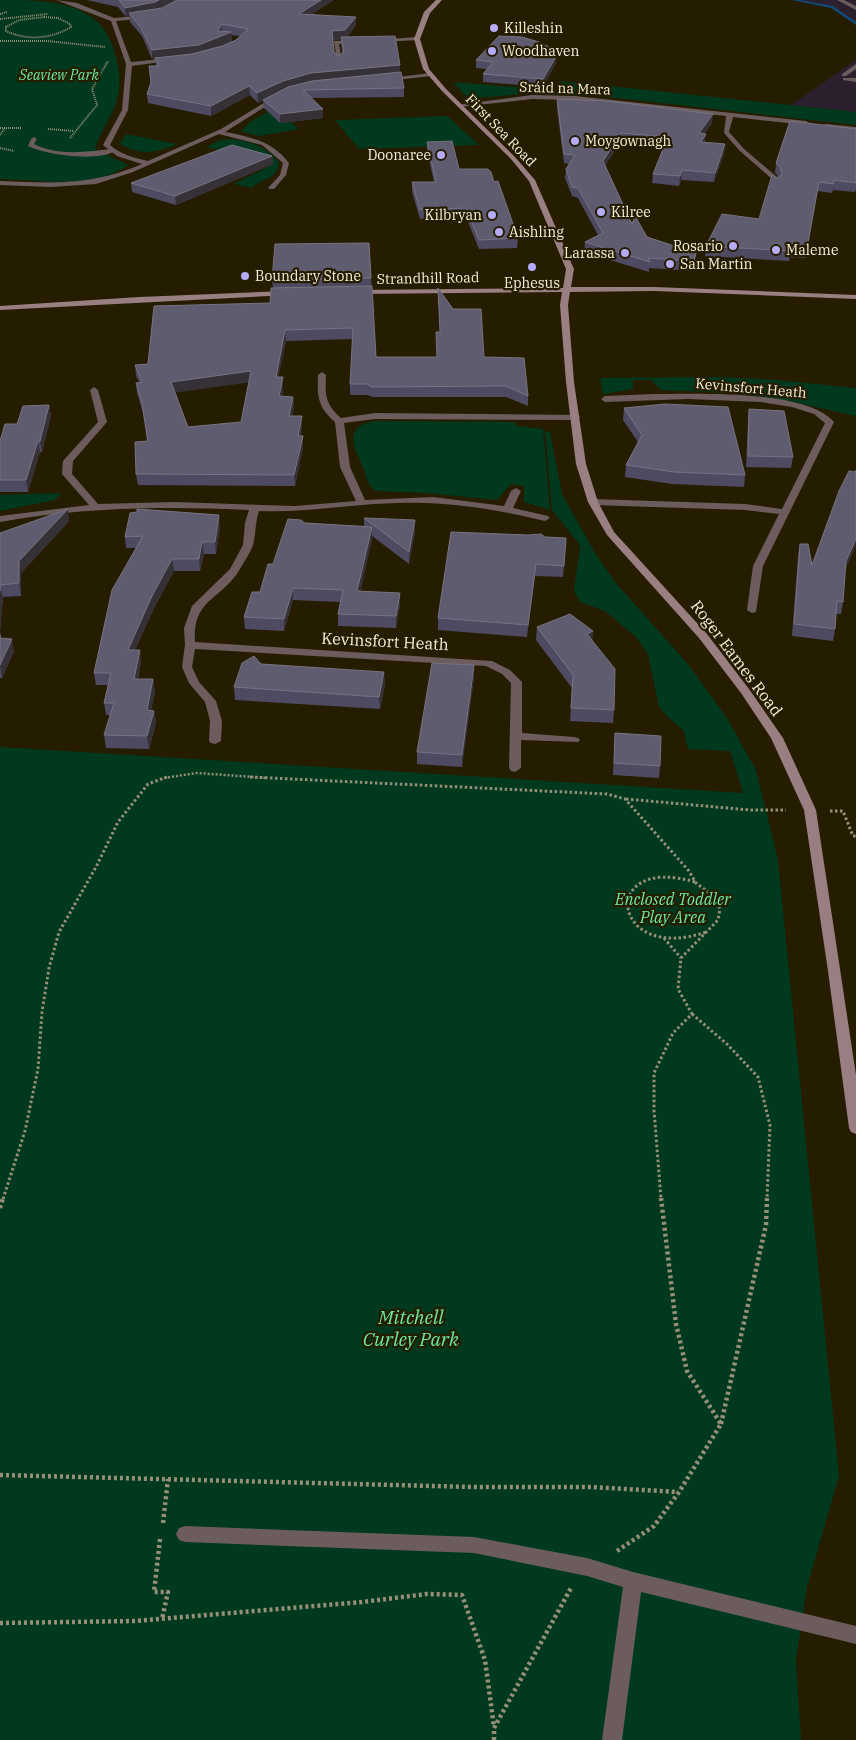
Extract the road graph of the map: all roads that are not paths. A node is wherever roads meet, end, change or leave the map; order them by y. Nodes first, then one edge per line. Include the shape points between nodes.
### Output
1 (59, 0) edge
2 (439, 0) edge
3 (840, 0) edge
4 (856, 8) edge
5 (154, 15) edge
6 (113, 20) junction
7 (417, 39) junction
8 (373, 40) edge
9 (364, 41) edge
10 (183, 58) edge
11 (339, 61) edge
12 (129, 64) junction
13 (856, 66) edge
14 (430, 75) junction
15 (374, 80) edge
16 (856, 80) edge
17 (286, 93) edge
18 (459, 105) junction
19 (730, 115) junction
20 (856, 129) edge
21 (218, 132) junction
22 (34, 139) dead end
23 (112, 151) junction
24 (146, 163) junction
25 (0, 183) edge
26 (776, 184) edge
27 (272, 188) dead end
28 (566, 289) junction
29 (346, 292) edge
30 (291, 293) edge
31 (856, 297) edge
32 (0, 308) edge
33 (322, 375) dead end
34 (94, 390) dead end
35 (605, 398) dead end
36 (576, 417) junction
37 (339, 421) junction
38 (516, 491) dead end
39 (361, 502) junction
40 (593, 502) junction
41 (95, 506) junction
42 (255, 507) junction
43 (508, 508) junction
44 (784, 512) junction
45 (545, 518) dead end
46 (0, 519) edge
47 (752, 610) dead end
48 (190, 645) junction
49 (517, 736) junction
50 (574, 740) dead end
51 (215, 741) dead end
52 (516, 768) dead end
53 (856, 1128) edge
54 (185, 1534) dead end
55 (632, 1581) junction
56 (856, 1635) edge
57 (612, 1740) edge

1 - 6 street
2 - 7 main road via 427,12
3 - 4 street
5 - 6 street
6 - 12 street
7 - 8 street
7 - 14 main road, First Sea Road via 420,55
9 - 11 street via 336,42
10 - 12 street
12 - 23 street via 125,110 106,145
13 - 16 street via 844,77
14 - 15 street
14 - 18 main road, First Sea Road
17 - 21 street
18 - 19 street, Sráid na Mara via 532,97 575,98
18 - 28 main road, First Sea Road via 532,180 570,269
19 - 20 street, Sráid na Mara
19 - 26 street via 726,132 775,178
21 - 24 street
21 - 27 street via 268,143 277,150 286,163 283,175
22 - 23 street via 30,145 44,152
23 - 24 street
24 - 25 street via 131,171 83,185
28 - 29 main road, Strandhill Road
28 - 31 main road, Strandhill Road via 703,289
28 - 36 main road, Roger Eames Road via 565,324
30 - 32 main road
33 - 37 street via 321,397
34 - 41 street via 103,422 68,461 67,474
35 - 44 street, Kevinsfort Heath via 652,392 732,398 790,404 812,408 826,415 830,422
36 - 37 street via 375,416
36 - 40 main road, Roger Eames Road via 581,464
37 - 39 street via 345,467
38 - 43 street
39 - 42 street via 309,508
39 - 43 street via 406,500
40 - 44 street
40 - 53 main road, Roger Eames Road via 610,533 703,636 745,690 777,738 810,810 836,972
41 - 42 street
41 - 46 street via 46,510
42 - 48 street via 248,545 234,571 196,608 189,628
43 - 45 street
44 - 47 street, Kevinsfort Heath via 758,566
48 - 49 street, Kevinsfort Heath via 488,663 517,682
48 - 51 street via 187,667 194,683 210,701 216,721
49 - 50 street
49 - 52 street, Kevinsfort Heath
54 - 55 street via 474,1545 586,1566
55 - 56 street
55 - 57 street

